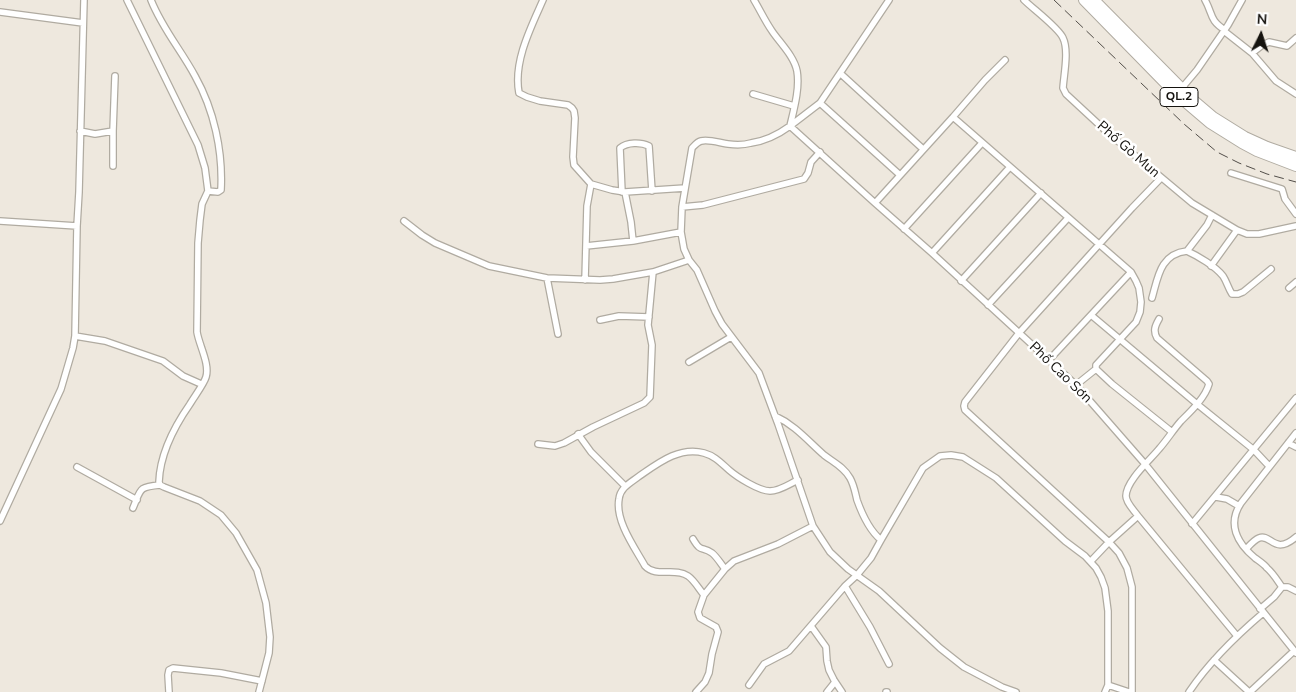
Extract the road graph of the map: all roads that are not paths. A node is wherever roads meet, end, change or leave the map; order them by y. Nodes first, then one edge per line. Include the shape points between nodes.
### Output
1 (84, 0) edge
2 (127, 0) edge
3 (151, 0) edge
4 (543, 0) edge
5 (754, 0) edge
6 (889, 0) edge
7 (1024, 0) edge
8 (1084, 0) edge
9 (1094, 0) edge
10 (1205, 0) edge
11 (1242, 0) edge
12 (0, 12) edge
13 (83, 23) junction
14 (1224, 30) junction
15 (1296, 38) edge
16 (1252, 53) junction
17 (1005, 60) dead end
18 (841, 74) junction
19 (116, 76) dead end
20 (1181, 89) junction
21 (752, 94) dead end
22 (1296, 94) edge
23 (820, 103) junction
24 (794, 106) junction
25 (953, 117) junction
26 (790, 126) junction
27 (80, 131) junction
28 (113, 132) junction
29 (982, 143) junction
30 (923, 149) junction
31 (820, 152) junction
32 (1296, 157) edge
33 (113, 166) dead end
34 (1296, 166) edge
35 (1010, 167) junction
36 (1231, 173) dead end
37 (900, 176) junction
38 (1161, 178) junction
39 (591, 184) junction
40 (685, 188) junction
41 (652, 191) junction
42 (208, 192) junction
43 (624, 192) junction
44 (1041, 193) junction
45 (875, 203) junction
46 (682, 207) junction
47 (1296, 214) edge
48 (1212, 215) junction
49 (1068, 218) junction
50 (0, 221) edge
51 (404, 221) dead end
52 (77, 226) junction
53 (1296, 226) edge
54 (904, 229) junction
55 (1237, 230) junction
56 (681, 232) junction
57 (633, 240) junction
58 (1099, 245) junction
59 (586, 246) junction
60 (1186, 251) junction
61 (932, 254) junction
62 (689, 260) junction
63 (1211, 266) junction
64 (1271, 269) dead end
65 (653, 272) junction
66 (1131, 272) junction
67 (547, 278) junction
68 (585, 280) junction
69 (961, 281) junction
70 (1296, 282) edge
71 (1289, 288) dead end
72 (1152, 298) dead end
73 (988, 305) junction
74 (1092, 315) junction
75 (649, 317) junction
76 (1159, 319) dead end
77 (600, 320) dead end
78 (558, 334) dead end
79 (1019, 334) junction
80 (75, 336) junction
81 (731, 337) junction
82 (1120, 339) junction
83 (1049, 360) junction
84 (689, 362) dead end
85 (1096, 369) junction
86 (202, 384) junction
87 (1076, 385) junction
88 (1296, 398) edge
89 (1197, 404) junction
90 (775, 416) junction
91 (1172, 432) junction
92 (1296, 433) edge
93 (578, 434) junction
94 (1288, 443) junction
95 (538, 444) dead end
96 (1296, 447) edge
97 (1254, 450) junction
98 (1145, 464) junction
99 (1269, 466) junction
100 (77, 467) dead end
101 (798, 480) junction
102 (160, 485) junction
103 (625, 486) junction
104 (1216, 497) junction
105 (136, 500) junction
106 (1239, 506) junction
107 (133, 508) dead end
108 (1138, 516) junction
109 (0, 521) edge
110 (1192, 524) junction
111 (813, 526) junction
112 (1296, 537) edge
113 (693, 540) dead end
114 (881, 540) junction
115 (1108, 542) junction
116 (1246, 549) junction
117 (1090, 561) junction
118 (725, 569) junction
119 (858, 575) junction
120 (845, 586) junction
121 (1282, 587) junction
122 (1296, 592) edge
123 (704, 595) junction
124 (1262, 611) junction
125 (810, 626) junction
126 (1237, 636) junction
127 (1295, 652) edge
128 (1214, 660) junction
129 (889, 664) dead end
130 (262, 681) junction
131 (835, 682) junction
132 (749, 685) dead end
133 (1108, 685) junction
134 (169, 692) edge
135 (259, 692) edge
136 (696, 692) edge
137 (827, 692) edge
138 (842, 692) edge
139 (1016, 692) edge
140 (1106, 692) edge
141 (1131, 692) edge
142 (1189, 692) edge
143 (1250, 692) edge

1 - 13 street
2 - 42 street via 198,145
3 - 42 street via 195,76 212,116 221,190
4 - 39 street via 524,45 519,92 572,108 575,118 574,165
5 - 24 street via 797,69
6 - 18 street
7 - 38 street, Phố Gò Mun via 1063,36 1066,47 1063,88 1066,94
8 - 34 highway, QL.2 via 1176,94 1210,123 1250,147
9 - 20 highway, QL.2
10 - 14 street via 1214,21
11 - 14 street
12 - 13 street
13 - 27 street
14 - 16 street
14 - 20 street
15 - 16 street via 1287,46 1268,42
16 - 22 street via 1276,81
17 - 25 street
18 - 23 street
18 - 30 street
19 - 28 street
20 - 32 highway, QL.2 via 1213,117 1246,138
21 - 24 street
23 - 26 street
23 - 37 street
24 - 26 street
25 - 29 street
25 - 30 street
26 - 31 street, Phố Cao Sơn
26 - 40 street via 757,142 730,145 701,141 692,148
27 - 28 street via 95,134
27 - 52 street
28 - 33 street
29 - 35 street
29 - 54 street
30 - 37 street
31 - 45 street, Phố Cao Sơn
31 - 46 street via 811,162 804,179 703,205
35 - 44 street
35 - 61 street
36 - 47 street via 1282,188
37 - 45 street
38 - 48 street, Phố Gò Mun
38 - 58 street
39 - 43 street
39 - 59 street
40 - 41 street
40 - 46 street
41 - 43 street
41 - 43 street via 649,146 639,144 620,148
42 - 86 street via 201,212 198,243 198,332 206,370
43 - 57 street
44 - 49 street
44 - 69 street
45 - 54 street, Phố Cao Sơn
46 - 56 street
48 - 55 street, Phố Gò Mun
48 - 60 street
49 - 58 street
49 - 73 street
50 - 52 street
51 - 67 street via 435,243 489,266
52 - 80 street
53 - 55 street, Phố Gò Mun via 1259,234
54 - 61 street, Phố Cao Sơn
55 - 63 street
56 - 57 street
56 - 62 street
57 - 59 street
58 - 66 street
58 - 79 street
59 - 68 street
60 - 63 street
60 - 72 street via 1172,255 1161,267
61 - 69 street, Phố Cao Sơn
62 - 65 street
62 - 81 street
63 - 64 street via 1235,294 1243,292
65 - 68 street
65 - 75 street
66 - 74 street
66 - 82 street via 1139,288 1140,312 1136,322
67 - 68 street
67 - 78 street
69 - 73 street, Phố Cao Sơn
70 - 71 street
73 - 79 street, Phố Cao Sơn
74 - 82 street
74 - 83 street
75 - 77 street via 619,316
75 - 93 street via 652,345 650,397 644,404
76 - 89 street via 1154,334 1157,338 1209,384
79 - 83 street, Phố Cao Sơn
79 - 115 street via 965,402 965,410
80 - 86 street via 96,338 163,361 183,376
80 - 109 street via 61,389
81 - 84 street
81 - 90 street via 759,374
82 - 85 street
82 - 89 street
83 - 87 street, Phố Cao Sơn
85 - 87 street
85 - 91 street
86 - 102 street via 172,432 162,462
87 - 98 street, Phố Cao Sơn
88 - 97 street
89 - 91 street
89 - 97 street
90 - 101 street
90 - 114 street via 792,426 846,473 864,517
91 - 98 street
92 - 94 street
93 - 95 street via 555,446
93 - 103 street
94 - 96 street
94 - 99 street
97 - 99 street
97 - 104 street
98 - 108 street via 1128,487 1126,496
98 - 110 street, Phố Cao Sơn
99 - 106 street
100 - 105 street
101 - 103 street via 779,490 769,491 732,472 714,457 703,452 690,452 660,461
101 - 111 street
102 - 105 street via 146,486
102 - 130 street via 200,501 221,514 257,570 270,637
103 - 123 street via 618,500 620,517 645,566 654,572 688,575
104 - 106 street
104 - 110 street
105 - 107 street
106 - 116 street via 1233,523
108 - 115 street
108 - 126 street
110 - 124 street, Phố Cao Sơn
111 - 118 street via 734,561
111 - 119 street via 830,552
112 - 116 street via 1285,545 1258,538
113 - 118 street via 700,549 714,555
114 - 117 street via 924,468 940,456 951,455 963,457 996,478
114 - 119 street
115 - 117 street
115 - 141 street via 1119,553 1132,587
116 - 121 street via 1267,567
117 - 133 street via 1105,588
118 - 123 street
119 - 120 street
119 - 139 street via 964,667
120 - 125 street
120 - 129 street
121 - 122 street
121 - 124 street
123 - 136 street via 698,612 700,618 716,627 718,632 709,673
124 - 126 street
124 - 127 street, Phố Cao Sơn
125 - 131 street via 826,647 827,661
125 - 132 street via 789,651 764,664
126 - 128 street
127 - 143 street
128 - 142 street
128 - 143 street
130 - 134 street via 173,668 168,675
130 - 135 street
131 - 137 street
131 - 138 street
133 - 140 street
133 - 141 street

